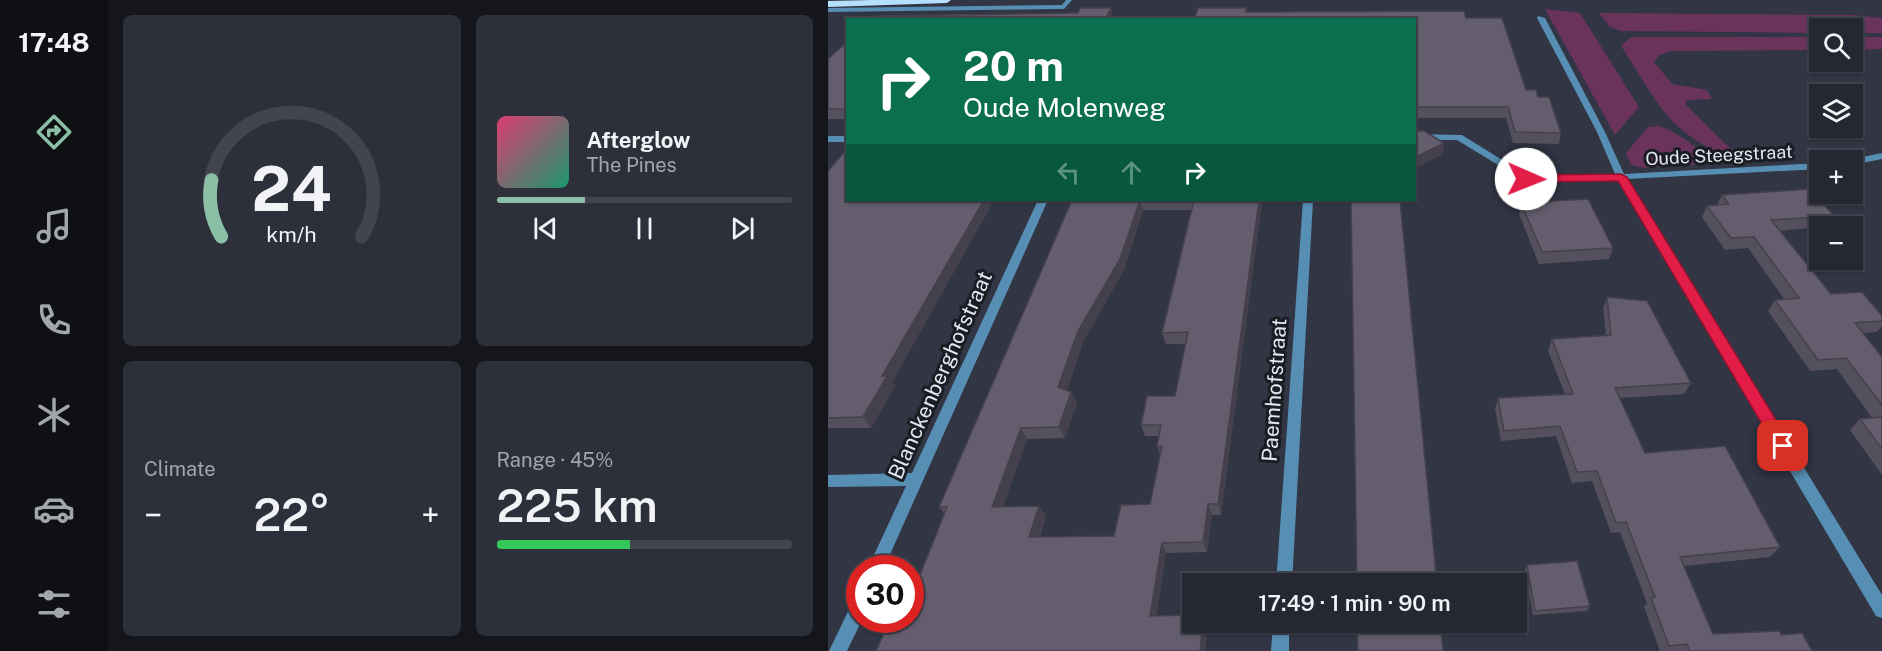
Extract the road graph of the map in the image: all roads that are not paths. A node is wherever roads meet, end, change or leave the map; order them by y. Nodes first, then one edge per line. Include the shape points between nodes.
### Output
1 (947, 0) edge
2 (1069, 0) edge
3 (828, 4) edge
4 (828, 10) edge
5 (1541, 18) dead end
6 (1416, 137) edge
7 (838, 139) edge
8 (828, 150) edge
9 (1882, 156) edge
10 (1863, 160) edge
11 (1809, 167) edge
12 (1621, 177) junction
13 (1043, 201) edge
14 (1308, 201) edge
15 (918, 479) junction
16 (828, 481) edge
17 (882, 555) edge
18 (1285, 573) edge
19 (1882, 610) edge
20 (847, 633) edge
21 (1281, 633) edge
22 (838, 651) edge
23 (1280, 651) edge

1 - 3 main road
2 - 4 street via 1064,7
5 - 12 street
6 - 12 street, Oude Steegstraat via 1459,137 1526,179
7 - 8 street
9 - 10 street
11 - 12 street, Oude Steegstraat
12 - 19 street
13 - 15 street, Blanckenberghofstraat
14 - 18 street, Paemhofstraat
15 - 16 street
15 - 17 street, Blanckenberghofstraat
20 - 22 street
21 - 23 street

